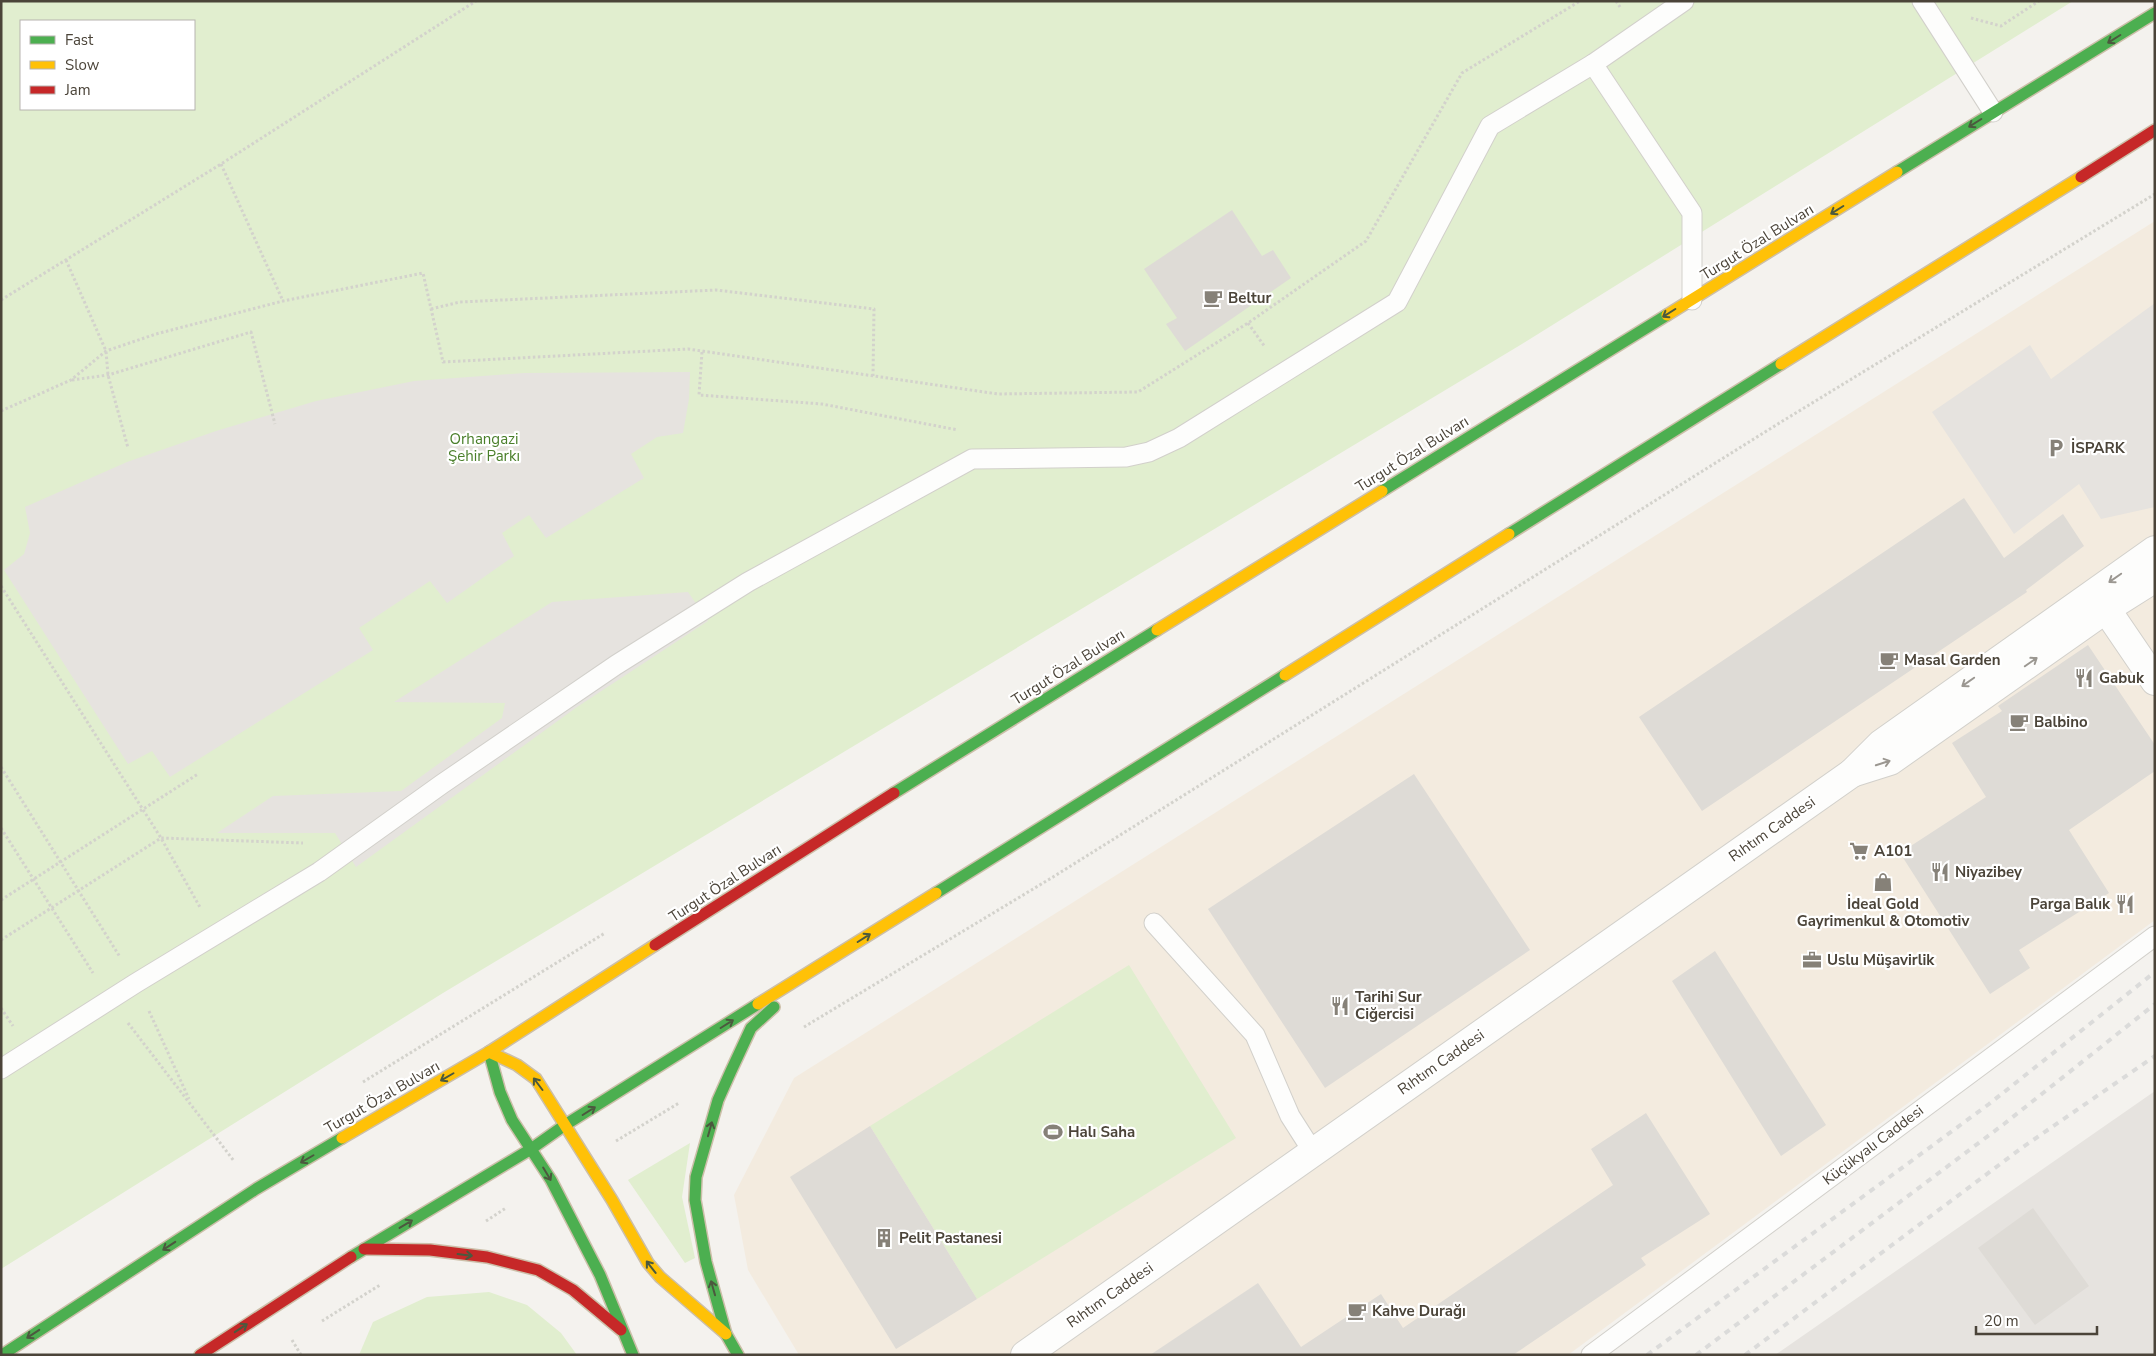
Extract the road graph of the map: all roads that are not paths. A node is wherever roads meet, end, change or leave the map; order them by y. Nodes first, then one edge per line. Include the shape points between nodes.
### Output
1 (1684, 1) edge
2 (1922, 1) edge
3 (2155, 13) edge
4 (1594, 64) junction
5 (1992, 112) junction
6 (2155, 130) edge
7 (1692, 300) junction
8 (2155, 550) edge
9 (2155, 578) edge
10 (2106, 609) junction
11 (2155, 681) edge
12 (1852, 773) junction
13 (1154, 923) dead end
14 (2155, 936) edge
15 (818, 968) junction
16 (489, 1052) junction
17 (1, 1069) edge
18 (566, 1125) junction
19 (532, 1148) junction
20 (1313, 1152) junction
21 (364, 1249) junction
22 (624, 1333) junction
23 (726, 1334) junction
24 (1027, 1354) edge
25 (2, 1355) edge
26 (200, 1355) edge
27 (633, 1355) edge
28 (738, 1355) edge
29 (1591, 1355) edge

1 - 4 lane
2 - 5 lane
3 -> 5 highway, Turgut Özal Bulvarı
4 - 7 lane via 1692,213
4 - 17 lane via 1490,126 1397,302 1179,438 1148,452 1126,458 972,459 748,582 616,665 319,872
5 -> 7 highway, Turgut Özal Bulvarı
15 -> 6 highway
7 -> 16 highway, Turgut Özal Bulvarı via 939,764
8 -> 12 street, Rıhtım Caddesi via 1881,744
9 - 10 street, Rıhtım Caddesi
10 - 11 street
12 -> 10 street, Rıhtım Caddesi via 1890,761
12 - 20 street, Rıhtım Caddesi
13 - 20 lane via 1255,1035 1290,1116
14 - 29 lane, Küçükyalı Caddesi
18 -> 15 highway
23 -> 15 highway via 706,1262 695,1200 696,1177 718,1100 751,1028
18 -> 16 highway via 536,1079 517,1065
16 - 19 highway via 512,1120
16 -> 25 highway, Turgut Özal Bulvarı via 256,1189
18 - 19 highway
23 -> 18 highway via 648,1263
21 -> 19 highway
19 -> 22 highway via 600,1275
20 - 24 street, Rıhtım Caddesi
21 -> 22 highway via 430,1250 486,1257 538,1270 573,1290
26 -> 21 highway
22 - 27 highway
23 - 28 highway

